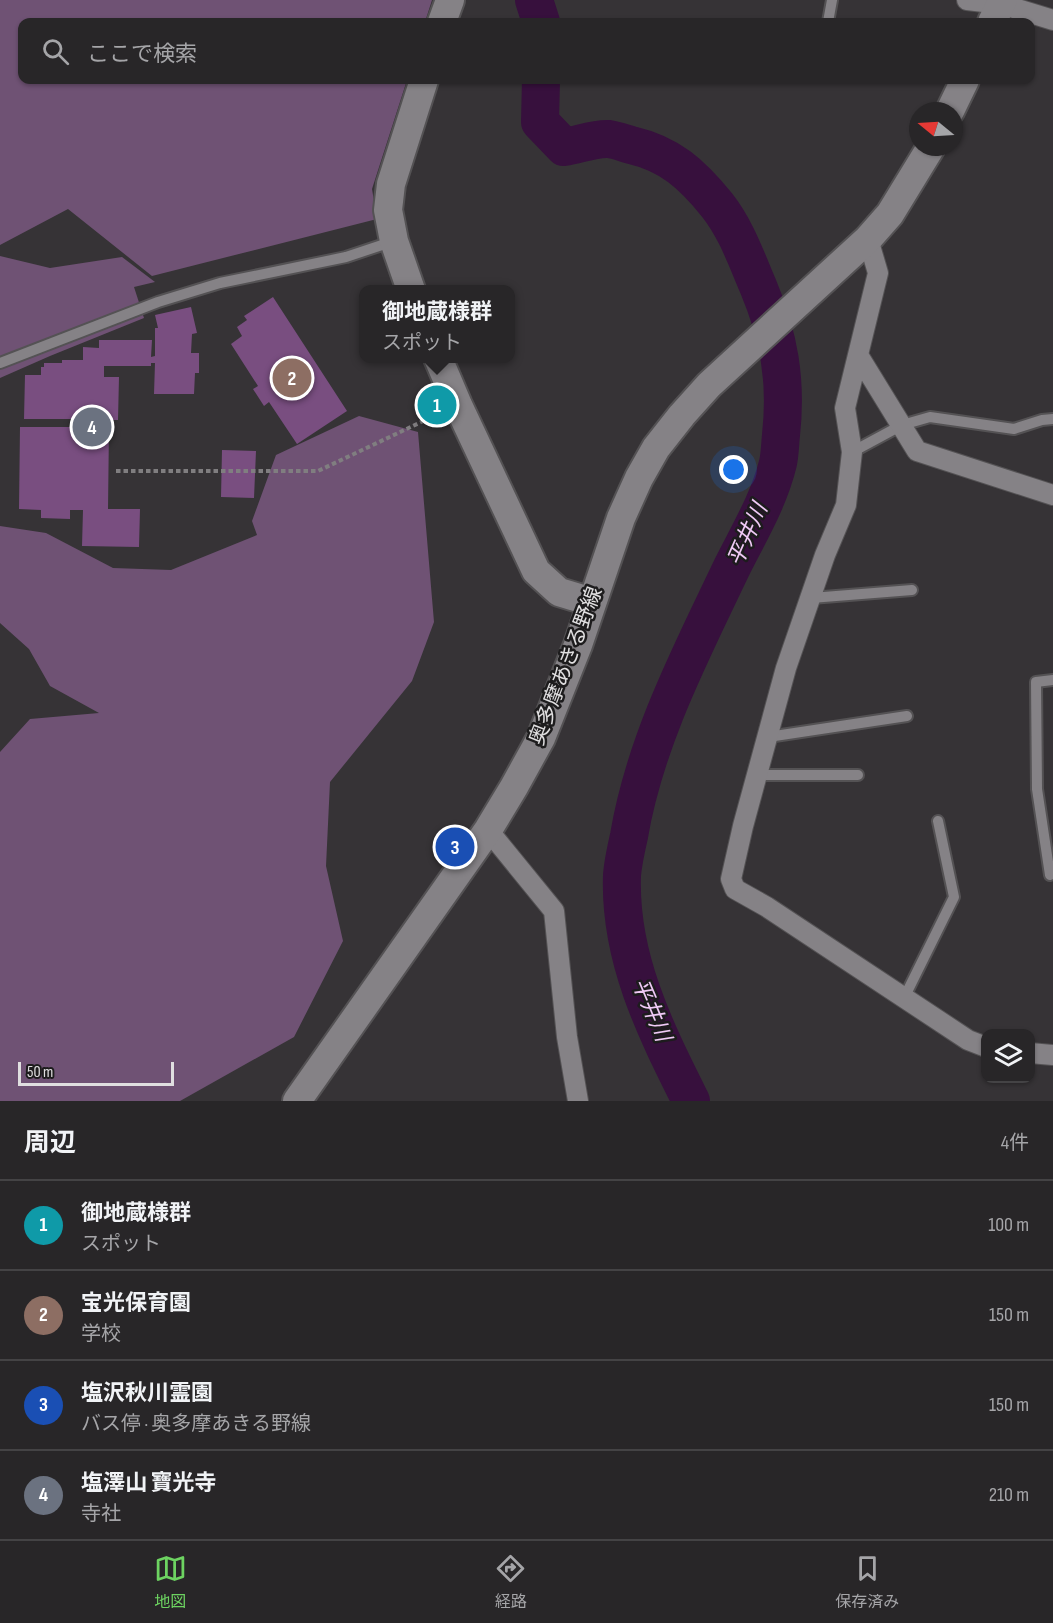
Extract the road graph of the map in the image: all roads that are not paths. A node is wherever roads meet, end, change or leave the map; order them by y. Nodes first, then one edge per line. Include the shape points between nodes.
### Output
1 (450, 0) edge
2 (832, 0) edge
3 (968, 0) edge
4 (998, 9) edge
5 (443, 18) edge
6 (829, 18) edge
7 (1053, 20) edge
8 (423, 84) edge
9 (963, 84) edge
10 (954, 102) edge
11 (925, 156) edge
12 (868, 239) junction
13 (393, 241) junction
14 (409, 285) edge
15 (858, 355) junction
16 (0, 363) edge
17 (440, 363) edge
18 (1053, 419) edge
19 (902, 425) junction
20 (852, 452) junction
21 (1053, 495) edge
22 (912, 590) dead end
23 (812, 598) junction
24 (592, 602) junction
25 (1053, 680) edge
26 (908, 716) dead end
27 (768, 737) junction
28 (757, 775) junction
29 (858, 775) dead end
30 (938, 821) dead end
31 (488, 830) junction
32 (1050, 875) dead end
33 (904, 998) junction
34 (981, 1045) edge
35 (1035, 1053) edge
36 (1053, 1055) edge
37 (297, 1101) edge
38 (578, 1101) edge

1 - 5 main road
2 - 6 lane
3 - 4 street
4 - 7 street
8 - 13 main road via 391,184 388,210
9 - 10 main road
11 - 12 main road via 890,214
12 - 15 street via 878,273
12 - 24 main road, 奥多摩あきる野線 via 709,385 656,448 621,518
13 - 14 main road
13 - 16 lane via 346,257 220,283 158,302
15 - 19 street
15 - 20 street via 845,408
17 - 24 main road via 536,571 559,592
18 - 19 lane via 1014,429 930,417
19 - 20 lane
19 - 21 street via 917,452
20 - 23 street via 846,505
22 - 23 lane
23 - 27 street via 786,668
24 - 31 main road, 奥多摩あきる野線 via 541,738
25 - 32 lane via 1036,682 1037,789
26 - 27 lane
27 - 28 street
28 - 29 lane
28 - 33 street via 731,879 735,889
30 - 33 lane via 954,897
31 - 37 main road, 奥多摩あきる野線
31 - 38 street via 554,911
33 - 34 street via 968,1041
35 - 36 street

